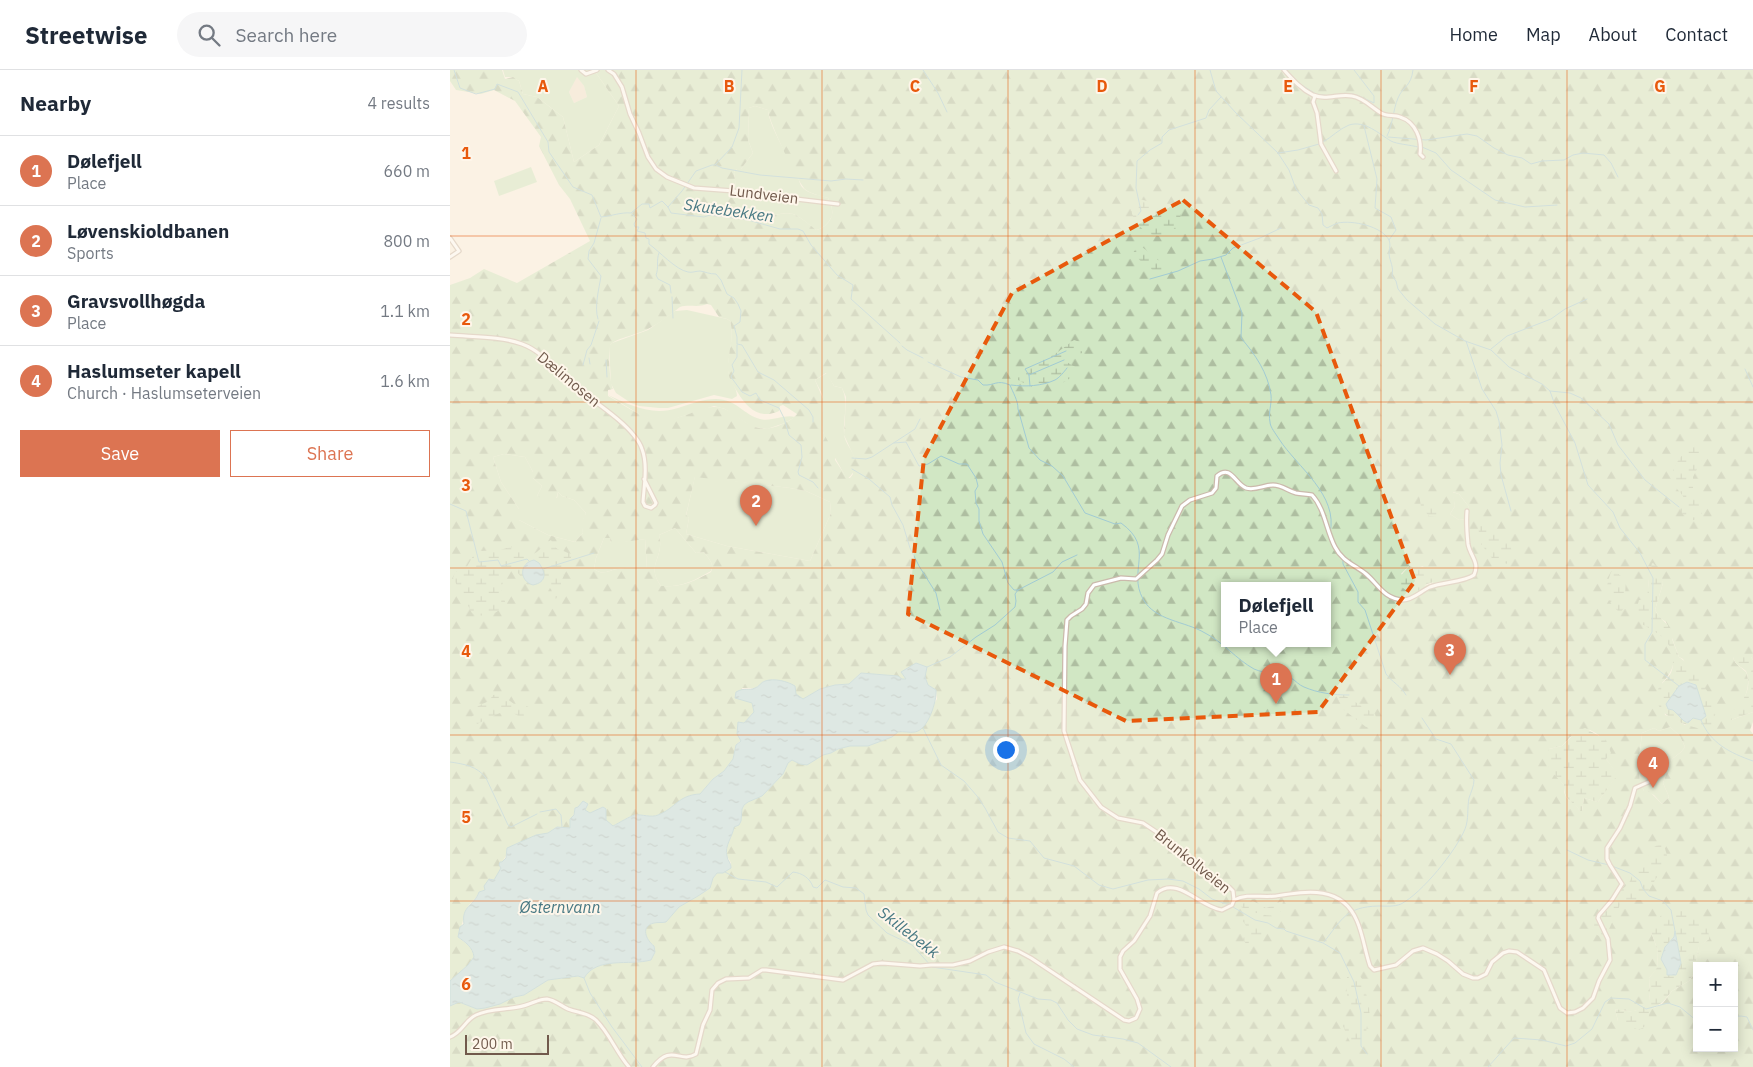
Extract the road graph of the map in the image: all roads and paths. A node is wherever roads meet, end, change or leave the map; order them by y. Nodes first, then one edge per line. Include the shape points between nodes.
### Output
1 (581, 70) edge
2 (597, 70) edge
3 (608, 70) edge
4 (1284, 70) edge
5 (1315, 96) junction
6 (1423, 157) dead end
7 (1336, 171) dead end
8 (838, 204) dead end
9 (450, 238) edge
10 (450, 258) edge
11 (450, 335) edge
12 (644, 479) junction
13 (1467, 511) dead end
14 (1653, 780) dead end
15 (1234, 900) junction
16 (450, 1037) edge
17 (629, 1067) edge
18 (653, 1067) edge

1 - 2 street via 586,74
3 - 8 street, Lundveien via 622,87 648,157 667,177 694,188
4 - 5 street
5 - 6 street via 1352,96 1367,102 1382,114 1401,117 1417,132
5 - 7 street via 1313,102 1321,144
9 - 10 street via 459,251
11 - 12 street, Dælimosen via 513,342 545,357 571,384 602,405 636,437 644,455
12 - 12 street, Dælimosen via 643,504 651,508 655,506 655,500
13 - 15 street, Brunkollveien via 1468,546 1477,568 1474,574 1402,600 1381,591 1339,554 1312,495 1296,493 1278,485 1249,489 1231,474 1223,472 1217,476 1212,493 1182,506 1162,554 1139,577 1131,580 1116,578 1094,585 1086,604 1067,620 1064,731 1080,780 1106,811 1150,827 1200,864 1214,882 1233,891
14 - 15 street via 1635,788 1620,828 1607,848 1607,859 1622,884 1598,918 1606,932 1611,957 1593,998 1575,1012 1566,1013 1560,1008 1544,970 1517,952 1503,953 1492,962 1486,974 1478,978 1468,978 1448,961 1422,948 1396,965 1374,970 1352,912 1333,896 1310,891 1270,897 1242,896
15 - 18 street, Brunkollveien via 1232,905 1222,910 1208,906 1177,888 1166,888 1157,893 1150,916 1120,957 1120,969 1140,1009 1139,1015 1129,1021 1116,1016 1032,958 1009,948 997,949 953,965 873,964 842,980 762,970 749,978 726,979 714,987 696,1054 688,1057 668,1055
16 - 17 street via 472,1017 545,999 586,1013 596,1020

